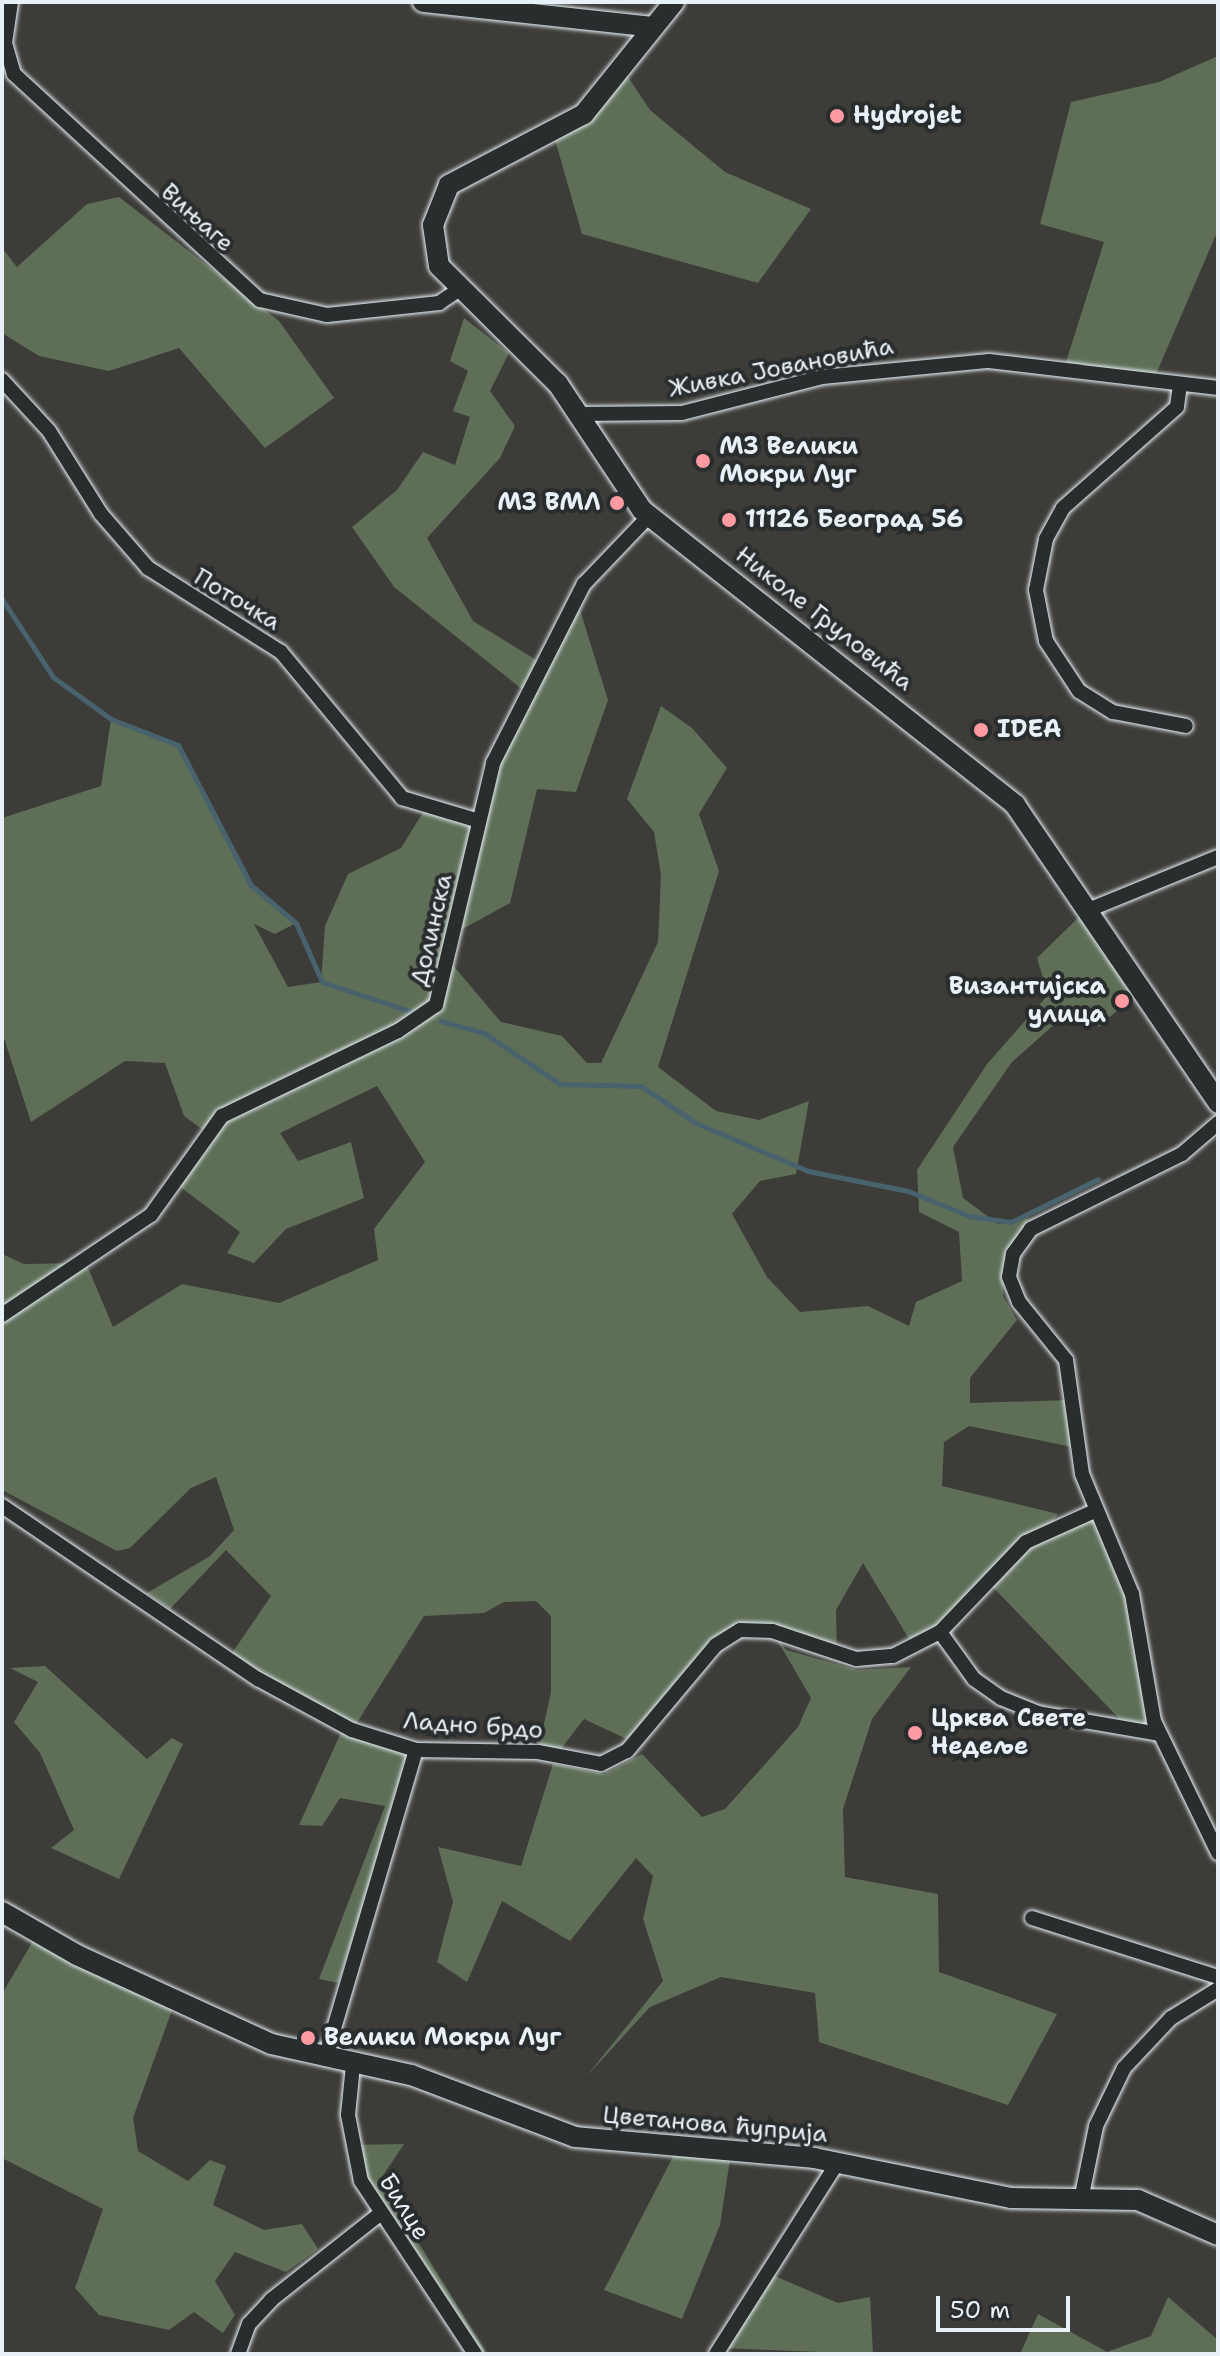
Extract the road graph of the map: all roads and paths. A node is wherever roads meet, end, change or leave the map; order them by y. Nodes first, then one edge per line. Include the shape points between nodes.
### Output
1 (11, 2) edge
2 (423, 2) edge
3 (674, 2) edge
4 (652, 27) junction
5 (458, 290) junction
6 (2, 380) edge
7 (1180, 385) junction
8 (1218, 388) edge
9 (580, 414) junction
10 (649, 516) junction
11 (1186, 726) dead end
12 (476, 820) junction
13 (1218, 857) edge
14 (1088, 910) junction
15 (1218, 1103) edge
16 (1218, 1123) edge
17 (2, 1315) edge
18 (2, 1506) edge
19 (1092, 1512) junction
20 (940, 1632) junction
21 (1159, 1734) junction
22 (416, 1750) junction
23 (1218, 1853) edge
24 (2, 1912) edge
25 (1032, 1918) dead end
26 (1218, 1977) edge
27 (1218, 1989) edge
28 (325, 2059) junction
29 (353, 2065) junction
30 (838, 2162) junction
31 (1081, 2200) junction
32 (380, 2214) junction
33 (1218, 2235) edge
34 (238, 2354) edge
35 (475, 2354) edge
36 (716, 2354) edge

1 - 5 street, Вињаге via 8,64 20,81 260,300 327,315 439,303
2 - 4 street
3 - 4 street, Николе Груловића
4 - 5 street, Николе Груловића via 584,114 474,165 445,190 435,246 442,271
5 - 9 street, Николе Груловића via 535,358
6 - 12 street, Поточка via 49,431 101,514 148,568 281,652 402,798
7 - 8 street, Живка Јовановића
7 - 9 street, Живка Јовановића via 1024,361 934,363 822,377 682,413
7 - 11 street via 1177,407 1063,508 1046,539 1036,590 1046,641 1079,691 1113,712
9 - 10 street, Николе Груловића via 615,479
10 - 12 street, Долинска via 572,603 498,750
10 - 14 street, Николе Груловића via 992,782
12 - 17 street, Долинска via 459,931 436,1005 398,1031 222,1116 151,1215
13 - 14 street
14 - 15 street, Николе Груловића
16 - 19 street via 1182,1154 1031,1229 1011,1258 1014,1294 1066,1360
18 - 22 street, Ладно брдо via 258,1679 352,1730
19 - 20 street, Ладно брдо via 1026,1542
19 - 21 street via 1128,1579
20 - 21 street via 974,1679 1038,1713
20 - 22 street, Ладно брдо via 874,1660 772,1631 740,1630 716,1645 627,1751 606,1763 538,1752
21 - 23 street
22 - 28 street
24 - 28 street, Цветанова ћуприја via 175,2002
25 - 26 street
27 - 31 street via 1171,2018 1124,2068 1096,2126
28 - 29 street, Цветанова ћуприја
29 - 30 street, Цветанова ћуприја via 411,2075 575,2137
29 - 32 street, Билце via 350,2145
30 - 31 street, Цветанова ћуприја via 987,2194
30 - 36 street
31 - 33 street, Цветанова ћуприја via 1138,2200
32 - 34 street via 271,2300 249,2324
32 - 35 street, Билце

